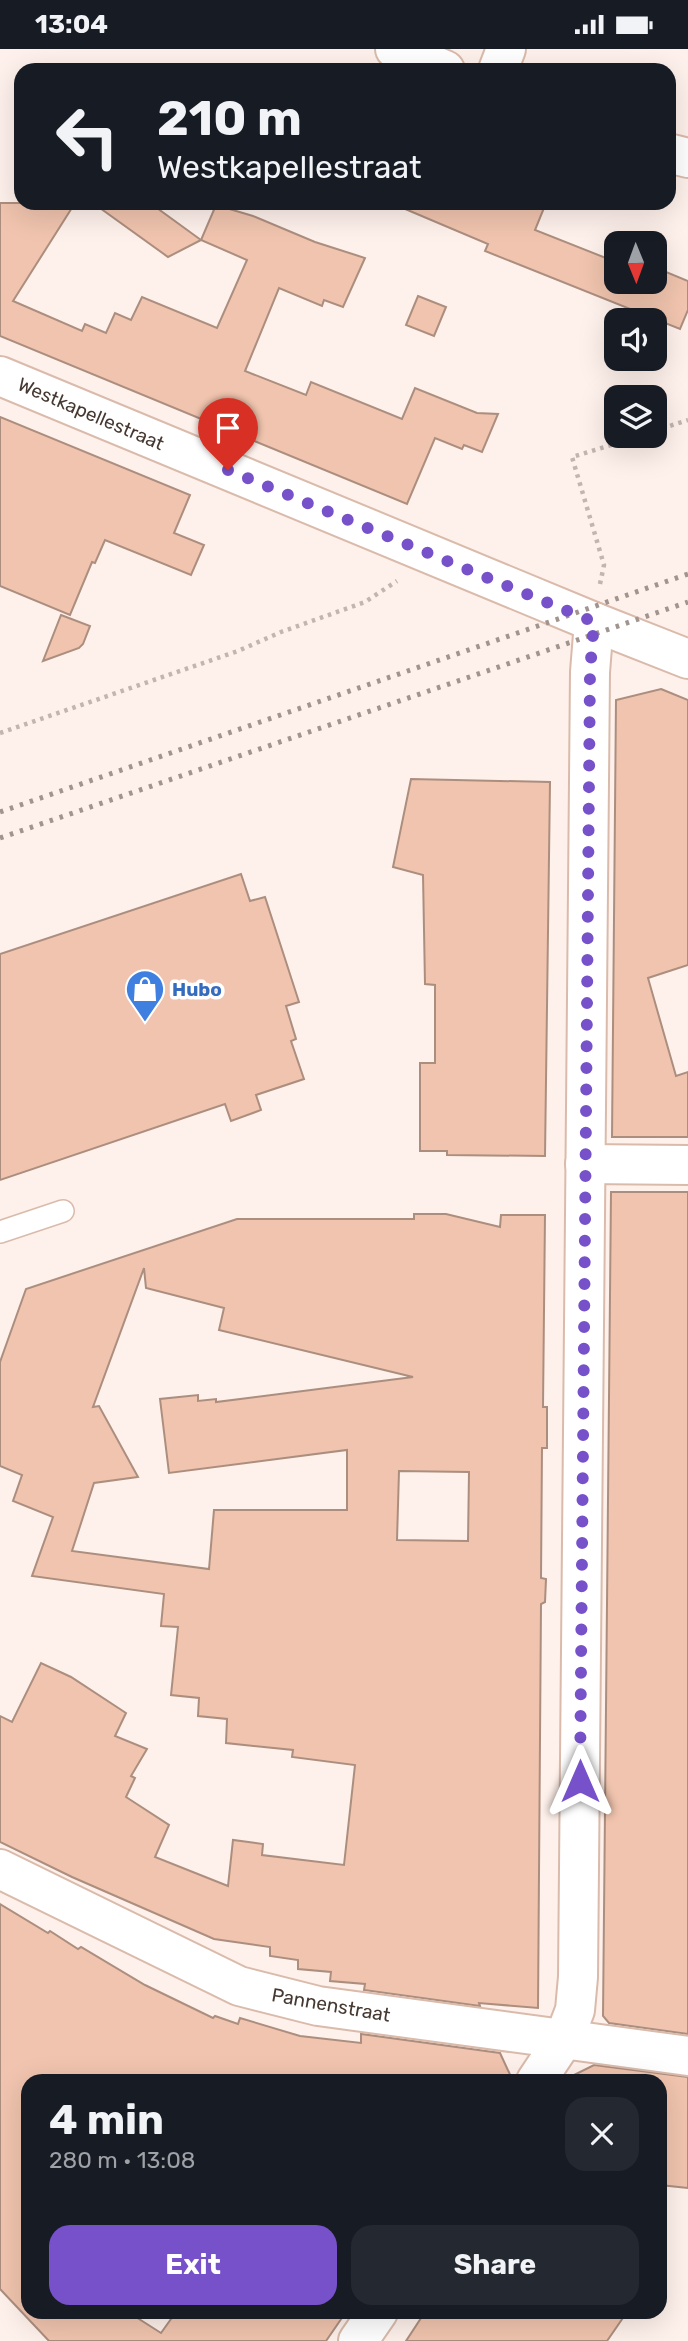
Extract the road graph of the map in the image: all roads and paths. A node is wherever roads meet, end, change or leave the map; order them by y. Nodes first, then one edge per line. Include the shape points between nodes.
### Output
1 (395, 49) edge
2 (428, 63) edge
3 (0, 376) edge
4 (688, 420) edge
5 (667, 427) edge
6 (604, 447) edge
7 (430, 554) junction
8 (594, 622) junction
9 (688, 659) edge
10 (0, 733) edge
11 (585, 1164) junction
12 (688, 1165) edge
13 (64, 1211) dead end
14 (0, 1231) edge
15 (0, 1869) edge
16 (564, 2039) junction
17 (688, 2056) edge
18 (541, 2074) edge
19 (373, 2319) edge
20 (358, 2341) edge

1 - 2 street
3 - 7 street, Westkapellestraat
4 - 5 path
6 - 8 path via 572,457 604,565
7 - 8 street, Westkapellestraat
7 - 10 path via 365,602
8 - 9 street, Westkapellestraat
8 - 11 street
11 - 12 street
11 - 16 street via 578,1977 575,2010
13 - 14 lane
15 - 16 street, Pannenstraat via 239,1986 318,2006
16 - 17 street, Pannenstraat
16 - 18 street
19 - 20 street

